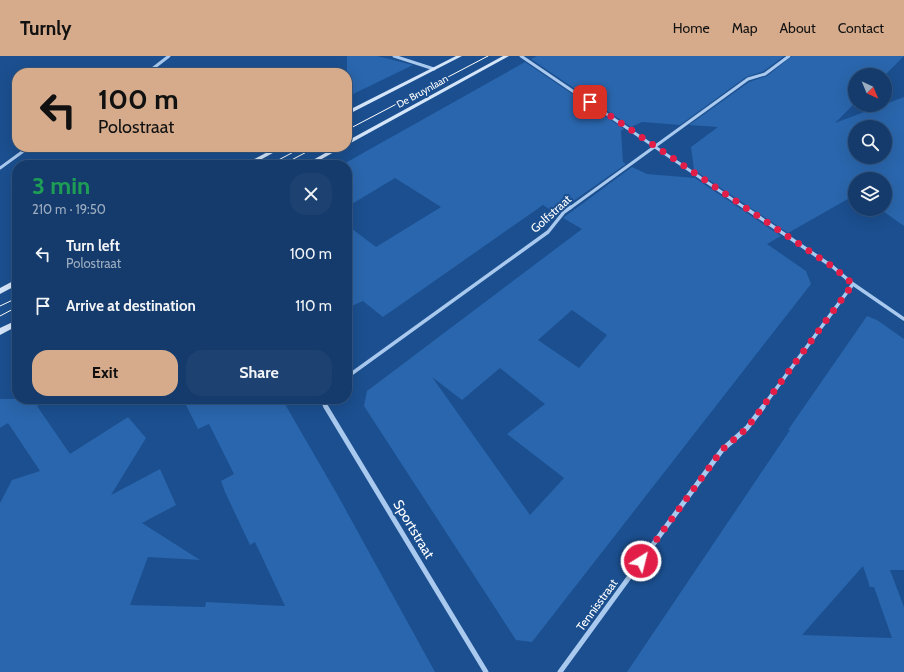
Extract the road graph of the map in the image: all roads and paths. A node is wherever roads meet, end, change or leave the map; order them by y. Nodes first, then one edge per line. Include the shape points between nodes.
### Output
1 (169, 56) edge
2 (394, 56) edge
3 (460, 56) edge
4 (508, 56) edge
5 (521, 56) edge
6 (789, 56) edge
7 (153, 68) edge
8 (434, 69) junction
9 (352, 111) edge
10 (352, 140) edge
11 (656, 146) junction
12 (22, 152) edge
13 (271, 152) edge
14 (331, 152) edge
15 (256, 160) edge
16 (316, 160) edge
17 (0, 168) edge
18 (853, 284) junction
19 (12, 285) edge
20 (0, 291) edge
21 (904, 319) edge
22 (12, 326) edge
23 (0, 332) edge
24 (352, 373) edge
25 (324, 404) edge
26 (486, 672) edge
27 (560, 672) edge

1 - 7 street
2 - 8 street
3 - 8 main road, De Bruynlaan
4 - 10 main road, De Bruynlaan
5 - 11 street
6 - 11 street, Golfstraat via 765,74 748,79
8 - 9 main road, De Bruynlaan
11 - 18 street via 833,267
11 - 24 street, Golfstraat via 564,212 548,232
12 - 17 street
13 - 15 main road
14 - 16 main road
18 - 21 street
18 - 27 street, Tennisstraat via 747,428 722,450
19 - 20 main road
22 - 23 main road
25 - 26 street, Sportstraat

